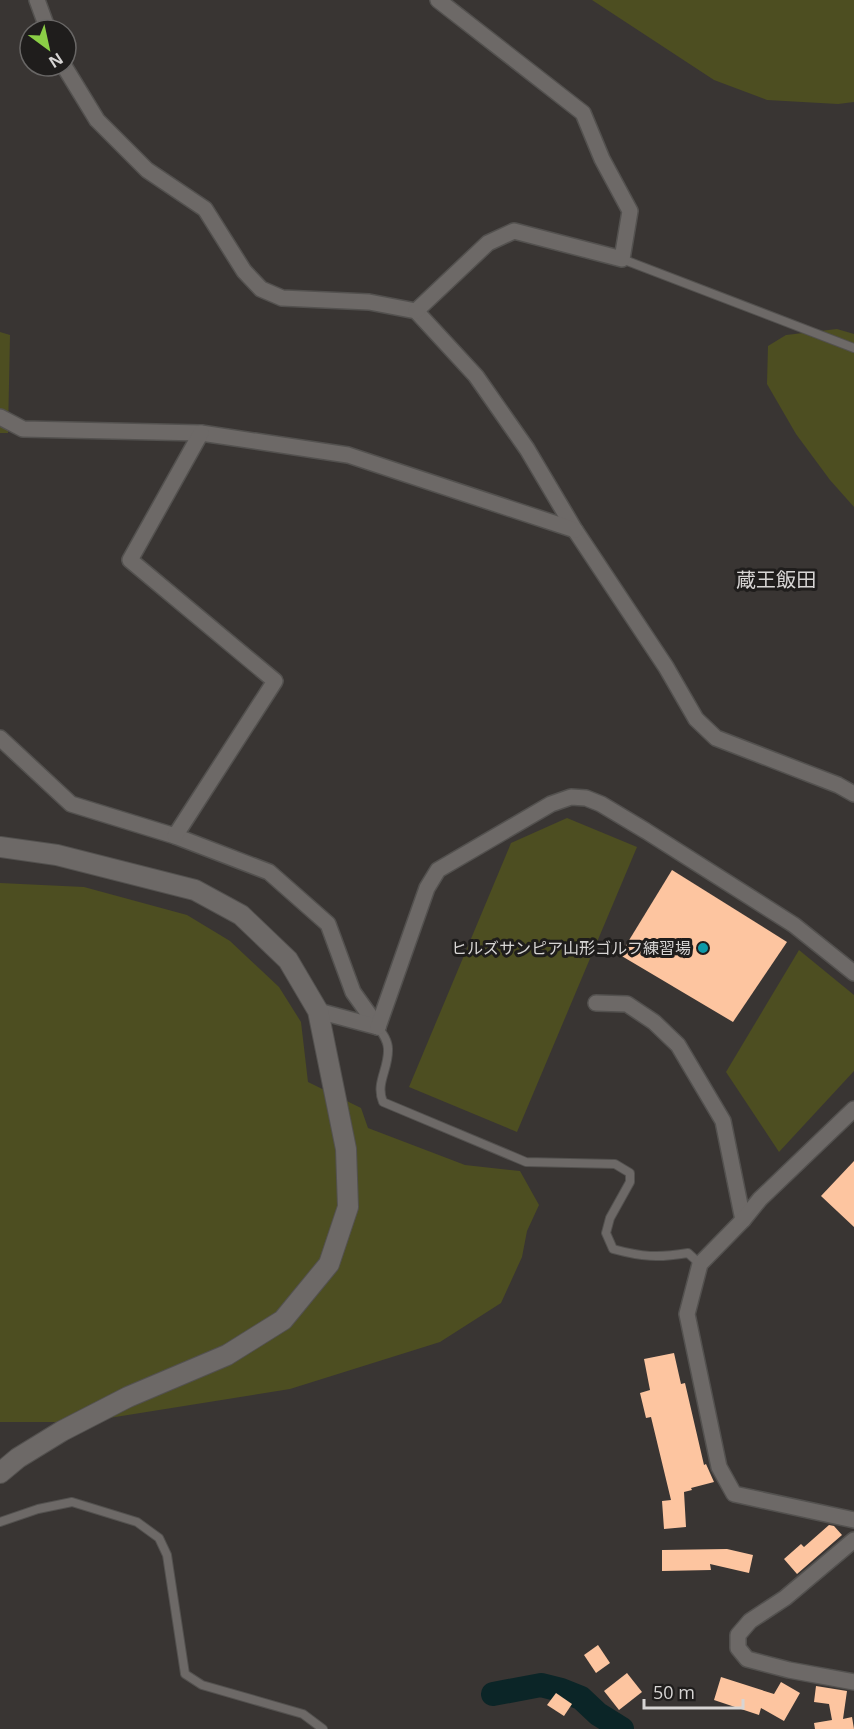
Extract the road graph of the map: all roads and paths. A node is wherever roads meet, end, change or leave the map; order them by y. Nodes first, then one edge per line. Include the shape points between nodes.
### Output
1 (37, 0) edge
2 (438, 0) edge
3 (44, 18) edge
4 (71, 78) edge
5 (622, 259) junction
6 (416, 311) junction
7 (854, 348) edge
8 (0, 417) edge
9 (201, 433) junction
10 (574, 530) junction
11 (0, 738) edge
12 (854, 794) edge
13 (175, 836) junction
14 (0, 847) edge
15 (854, 973) edge
16 (596, 1003) dead end
17 (318, 1011) junction
18 (378, 1027) junction
19 (854, 1108) edge
20 (743, 1220) junction
21 (700, 1264) junction
22 (0, 1473) edge
23 (854, 1520) edge
24 (0, 1522) edge
25 (854, 1540) edge
26 (854, 1682) edge
27 (323, 1729) edge

1 - 3 street
2 - 5 street via 583,113 630,211
4 - 6 street via 97,120 147,170 205,209 244,271 261,289 282,298 369,302
5 - 6 street via 514,231 488,243
5 - 7 lane
6 - 10 street via 476,376
8 - 9 street via 23,429
9 - 10 street via 348,455
9 - 13 street via 130,560 275,681
10 - 12 street via 696,719 716,738
11 - 13 street via 71,804
13 - 18 street via 269,872 328,924 353,992
14 - 17 street via 57,855 195,890 241,915 288,960
15 - 18 street via 794,925 646,831 601,804 572,797 551,804 438,870 427,888
16 - 20 street via 627,1004 678,1045 723,1121
17 - 18 street
17 - 22 street via 346,1149 348,1207 329,1264 283,1320 227,1355 128,1397 62,1431
18 - 21 lane via 388,1050 379,1092 383,1102 526,1162 615,1164 630,1173 630,1182 606,1233 614,1249 641,1256 688,1253
19 - 20 street
20 - 21 street
21 - 23 street via 687,1314 719,1467 734,1494
24 - 27 lane via 72,1502 137,1522 159,1538 167,1555 185,1674 202,1685 303,1714
25 - 26 street via 785,1598 750,1621 738,1635 738,1648 747,1659

